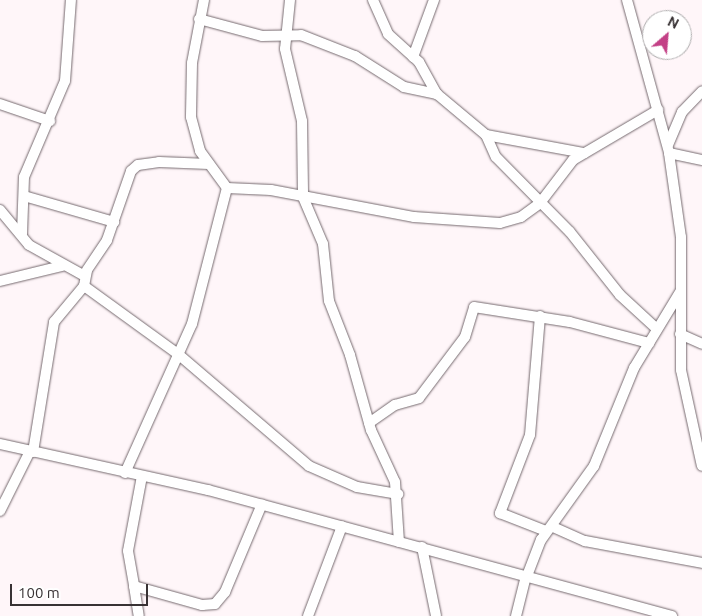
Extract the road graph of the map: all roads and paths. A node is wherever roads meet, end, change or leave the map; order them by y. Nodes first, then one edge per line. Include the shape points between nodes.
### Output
1 (71, 0) edge
2 (204, 0) edge
3 (290, 0) edge
4 (373, 0) edge
5 (434, 0) edge
6 (627, 0) edge
7 (199, 20) junction
8 (286, 34) junction
9 (413, 56) junction
10 (702, 90) edge
11 (437, 94) junction
12 (0, 104) edge
13 (658, 110) junction
14 (50, 121) junction
15 (486, 135) junction
16 (668, 150) junction
17 (584, 153) junction
18 (702, 160) edge
19 (209, 164) junction
20 (227, 188) junction
21 (24, 196) junction
22 (304, 197) junction
23 (540, 203) junction
24 (0, 210) edge
25 (114, 222) junction
26 (22, 234) junction
27 (62, 266) junction
28 (0, 281) edge
29 (85, 281) junction
30 (680, 292) junction
31 (540, 316) junction
32 (657, 329) junction
33 (680, 334) junction
34 (648, 343) junction
35 (702, 344) edge
36 (178, 354) junction
37 (369, 423) junction
38 (0, 444) edge
39 (32, 451) junction
40 (702, 466) edge
41 (125, 473) junction
42 (142, 476) junction
43 (398, 494) junction
44 (262, 504) junction
45 (0, 511) edge
46 (342, 526) junction
47 (550, 529) junction
48 (399, 542) junction
49 (422, 547) junction
50 (702, 563) edge
51 (526, 576) junction
52 (134, 586) junction
53 (139, 616) edge
54 (308, 616) edge
55 (436, 616) edge
56 (516, 616) edge
57 (672, 616) edge

1 - 14 street via 68,63
2 - 7 street
3 - 8 street
4 - 9 street via 388,34
5 - 9 street
6 - 13 street
7 - 8 street via 262,36
7 - 19 street via 191,117 200,151
8 - 11 street via 355,56 404,87
8 - 22 street via 286,56 302,121
9 - 11 street
10 - 16 street via 682,112
11 - 15 street
12 - 14 street
13 - 16 street
13 - 17 street
14 - 21 street via 24,177
15 - 17 street
15 - 23 street via 496,158
16 - 18 street
16 - 30 street via 681,237
17 - 23 street via 558,175
19 - 20 street
19 - 25 street via 182,160 138,165 124,186
20 - 22 street
20 - 36 street via 206,281
21 - 25 street
21 - 26 street
22 - 23 street via 414,217 485,222 521,218
22 - 37 street via 319,226 328,264 327,294
23 - 32 street via 570,232 620,295
24 - 26 street
25 - 29 street
26 - 27 street via 29,245
27 - 28 street
27 - 29 street
29 - 36 street
29 - 39 street via 54,322
30 - 32 street
30 - 33 street
31 - 34 street
31 - 37 street via 474,307 465,337 419,398 395,404
31 - 47 street via 530,435 500,513
32 - 34 street
33 - 35 street
33 - 40 street via 680,370
34 - 47 street via 594,466
36 - 41 street
36 - 43 street via 309,466 357,487
37 - 43 street
38 - 39 street
39 - 41 street
39 - 45 street
41 - 42 street
42 - 44 street
42 - 52 street via 128,551
43 - 48 street
44 - 46 street
44 - 52 street via 215,604 202,605
46 - 48 street
46 - 54 street
47 - 50 street via 585,541
47 - 51 street
48 - 49 street
49 - 51 street
49 - 55 street
51 - 56 street
51 - 57 street
52 - 53 street

